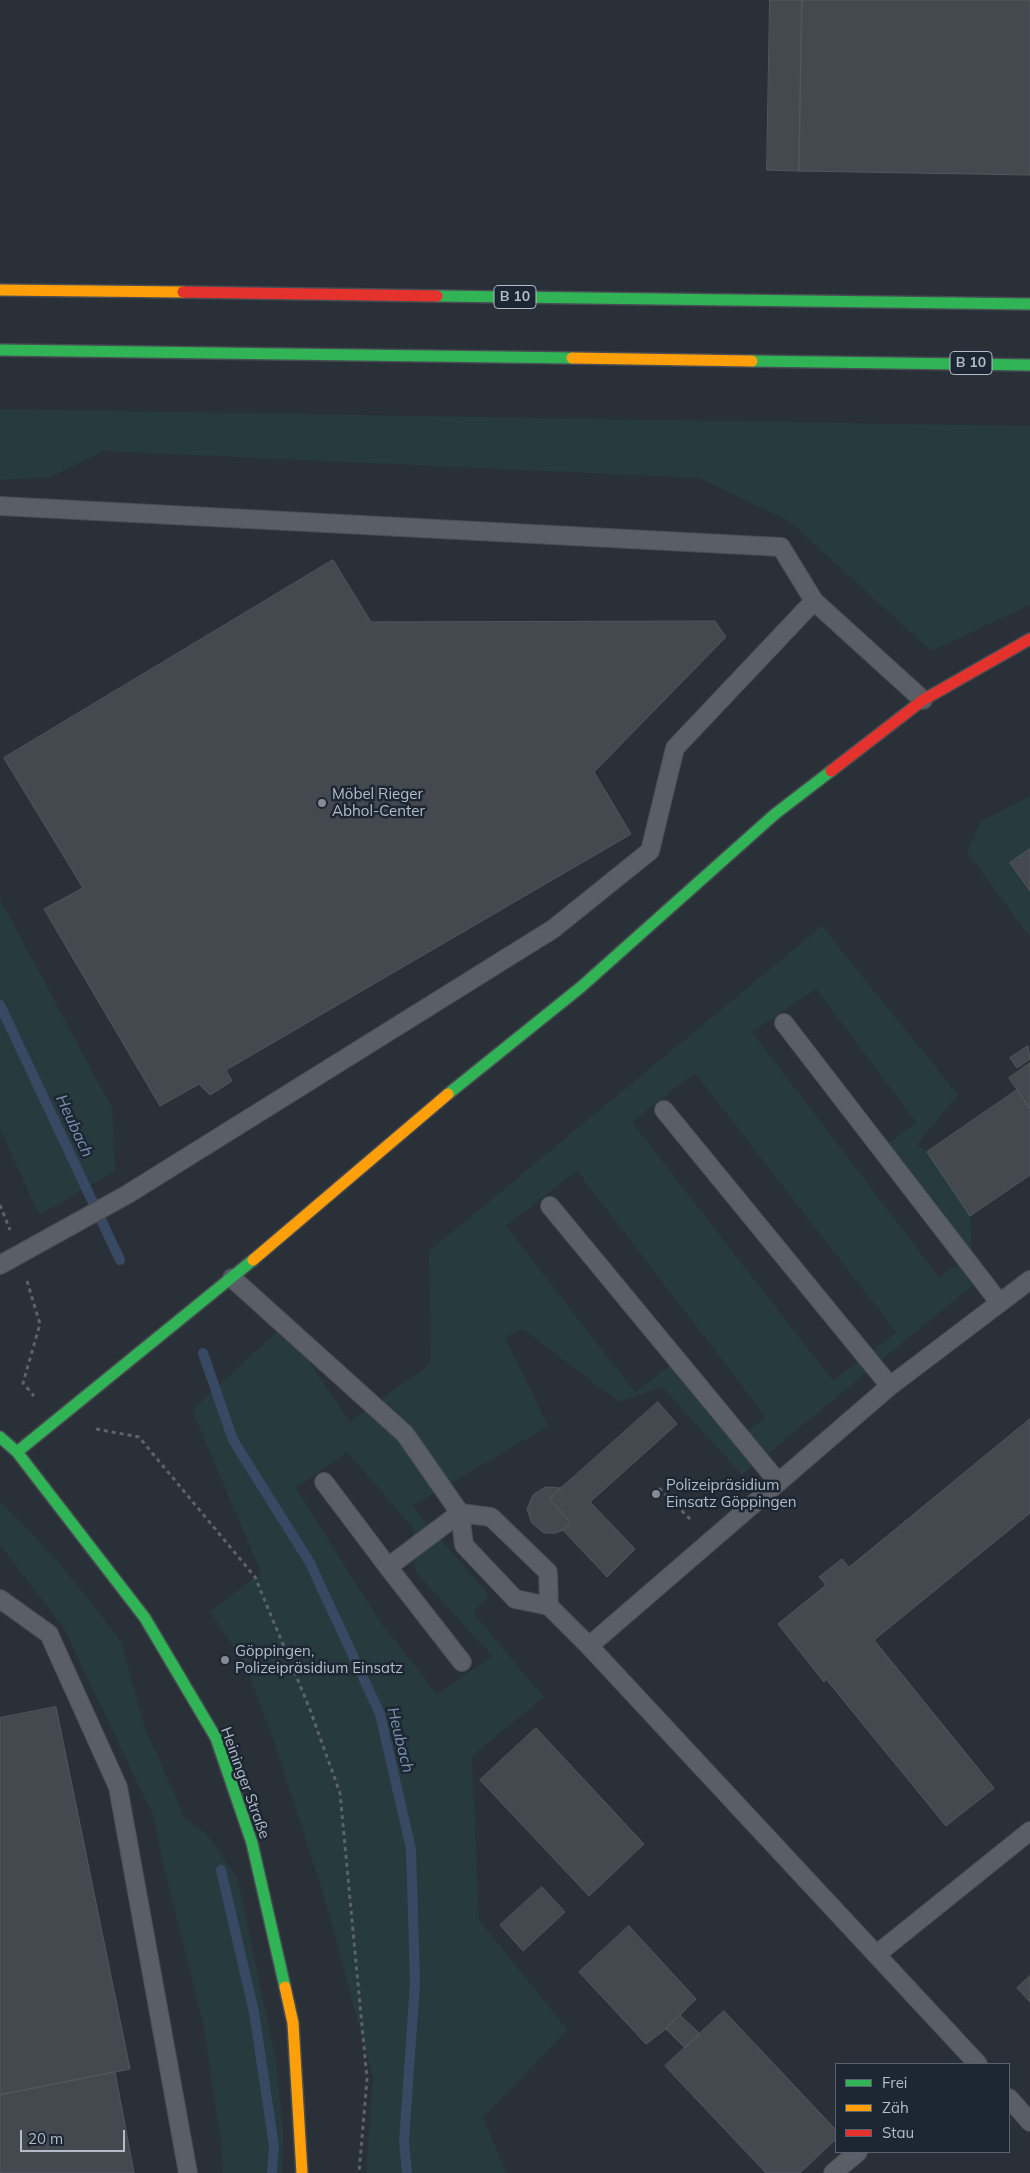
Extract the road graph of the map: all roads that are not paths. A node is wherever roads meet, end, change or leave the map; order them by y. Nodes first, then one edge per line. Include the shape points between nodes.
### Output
1 (0, 290) edge
2 (1030, 304) edge
3 (0, 350) edge
4 (1030, 365) edge
5 (0, 506) edge
6 (814, 600) junction
7 (1030, 639) edge
8 (923, 700) junction
9 (784, 1023) dead end
10 (664, 1110) dead end
11 (550, 1206) dead end
12 (0, 1265) edge
13 (232, 1278) junction
14 (1030, 1280) edge
15 (999, 1302) junction
16 (890, 1386) junction
17 (0, 1437) edge
18 (17, 1452) junction
19 (324, 1482) dead end
20 (778, 1482) junction
21 (460, 1513) junction
22 (388, 1567) junction
23 (0, 1599) edge
24 (549, 1606) junction
25 (589, 1646) junction
26 (462, 1662) dead end
27 (1030, 1831) edge
28 (877, 1954) junction
29 (969, 2061) edge
30 (1010, 2099) edge
31 (1030, 2122) edge
32 (857, 2153) edge
33 (188, 2173) edge
34 (302, 2173) edge
35 (833, 2173) edge

1 - 2 main road, B 10
3 - 4 main road, B 10
5 - 6 lane via 781,547
6 - 8 lane
6 - 12 lane via 675,748 650,851 553,930 128,1194
7 - 8 main road
8 - 13 main road via 774,814 580,987 400,1133
9 - 15 lane
10 - 16 lane
11 - 20 lane
13 - 18 main road
13 - 21 lane via 405,1434
14 - 15 lane
15 - 16 lane
16 - 20 lane
17 - 18 main road, Heininger Straße
18 - 34 main road, Heininger Straße via 145,1618 216,1738 252,1843 294,2023
19 - 22 lane
20 - 25 lane
21 - 22 lane
21 - 24 lane via 464,1545 515,1599
21 - 24 lane via 491,1517 548,1572
22 - 26 lane
23 - 33 lane via 49,1634 118,1787
24 - 25 lane
25 - 28 lane
27 - 28 lane
28 - 29 lane
30 - 31 lane
32 - 35 lane

